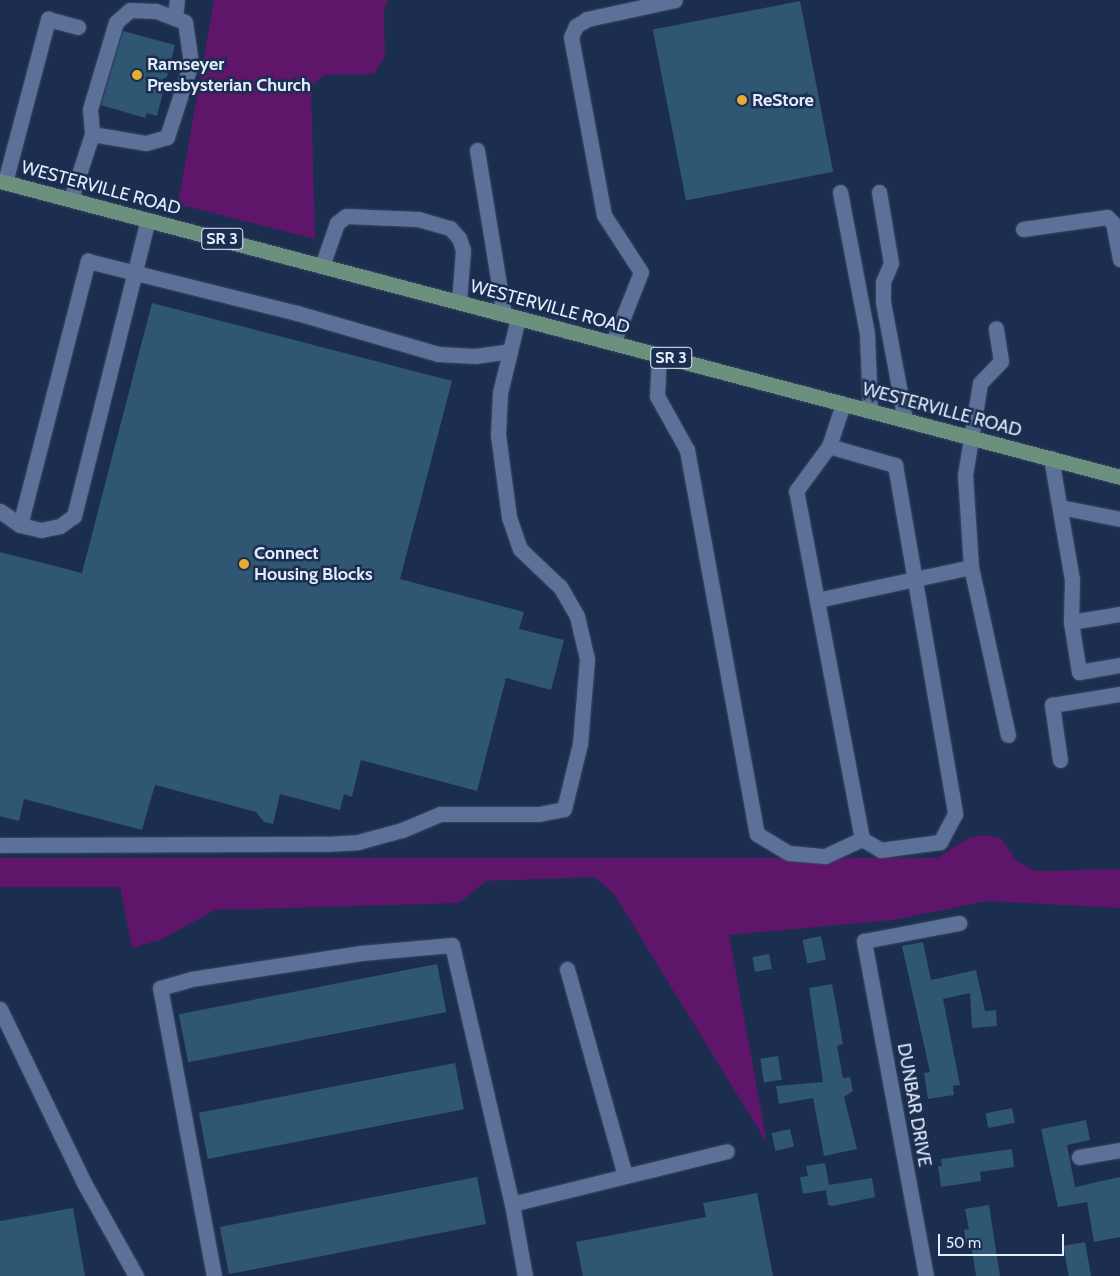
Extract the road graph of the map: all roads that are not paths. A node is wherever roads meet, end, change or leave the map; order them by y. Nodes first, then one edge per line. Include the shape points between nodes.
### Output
1 (177, 0) edge
2 (675, 0) edge
3 (145, 5) edge
4 (175, 18) junction
5 (78, 27) dead end
6 (92, 134) junction
7 (477, 150) dead end
8 (2, 181) edge
9 (840, 192) dead end
10 (879, 192) dead end
11 (71, 200) junction
12 (148, 220) junction
13 (1023, 229) dead end
14 (1120, 259) edge
15 (322, 266) junction
16 (135, 273) junction
17 (459, 302) junction
18 (511, 316) junction
19 (996, 328) dead end
20 (613, 343) junction
21 (510, 351) junction
22 (659, 355) junction
23 (843, 404) junction
24 (870, 410) junction
25 (905, 420) junction
26 (970, 437) junction
27 (828, 446) junction
28 (1052, 458) junction
29 (1120, 477) edge
30 (1060, 507) junction
31 (0, 511) edge
32 (1120, 519) edge
33 (20, 525) junction
34 (971, 567) junction
35 (915, 580) junction
36 (817, 600) junction
37 (1120, 614) edge
38 (1071, 622) junction
39 (1120, 665) edge
40 (1120, 694) edge
41 (1008, 735) dead end
42 (1060, 760) dead end
43 (862, 839) junction
44 (0, 844) edge
45 (959, 923) dead end
46 (567, 969) dead end
47 (0, 1008) edge
48 (1120, 1150) edge
49 (727, 1152) dead end
50 (1080, 1157) dead end
51 (625, 1175) junction
52 (512, 1204) junction
53 (136, 1276) edge
54 (214, 1276) edge
55 (525, 1276) edge
56 (926, 1276) edge

1 - 4 street
2 - 20 street via 587,19 576,26 571,37 590,156 604,215 641,272
3 - 4 street
3 - 6 street via 130,10 116,22 90,109
4 - 6 street via 185,22 191,63 167,138 146,144
5 - 8 street via 48,19
6 - 11 street
7 - 18 street
8 - 11 main road, WESTERVILLE ROAD / SR 3
9 - 24 street via 867,334
10 - 25 street via 891,263 883,282 883,302
11 - 12 main road, WESTERVILLE ROAD / SR 3
12 - 15 main road, WESTERVILLE ROAD / SR 3
12 - 16 street
13 - 14 street via 1107,217 1113,224
15 - 17 main road, WESTERVILLE ROAD / SR 3
15 - 17 street via 337,223 346,216 418,219 450,228 459,238 463,250
16 - 21 street via 297,313 438,354 475,356
16 - 33 street via 74,516 60,526 41,530
16 - 33 street via 88,261
17 - 18 main road, WESTERVILLE ROAD / SR 3
18 - 20 main road, WESTERVILLE ROAD / SR 3
18 - 21 street
19 - 26 street via 1001,361 980,383
20 - 22 main road, WESTERVILLE ROAD / SR 3
21 - 44 street via 500,393 498,435 509,517 520,549 560,587 577,616 587,659 580,744 564,809 539,814 440,814 402,830 358,842
22 - 23 main road, WESTERVILLE ROAD / SR 3
22 - 43 street via 657,396 687,450 757,834 789,853 825,856
23 - 24 main road, WESTERVILLE ROAD / SR 3
23 - 27 street
24 - 25 main road, WESTERVILLE ROAD / SR 3
25 - 26 main road, WESTERVILLE ROAD / SR 3
26 - 28 main road, WESTERVILLE ROAD / SR 3
26 - 34 street via 965,475
27 - 35 street via 895,465
27 - 36 street via 796,491
28 - 29 main road, WESTERVILLE ROAD / SR 3
28 - 30 street
30 - 32 street
30 - 38 street via 1072,579
31 - 33 street
34 - 35 street
34 - 41 street
35 - 36 street
35 - 43 street via 955,814 940,842 881,850
36 - 43 street
37 - 38 street
38 - 39 street via 1079,672
40 - 42 street via 1052,706
45 - 56 street, DUNBAR DRIVE via 864,941
46 - 51 street
47 - 53 street via 84,1183
48 - 50 street
49 - 51 street
51 - 52 street
52 - 54 street via 452,945 361,953 191,979 160,988
52 - 55 street

